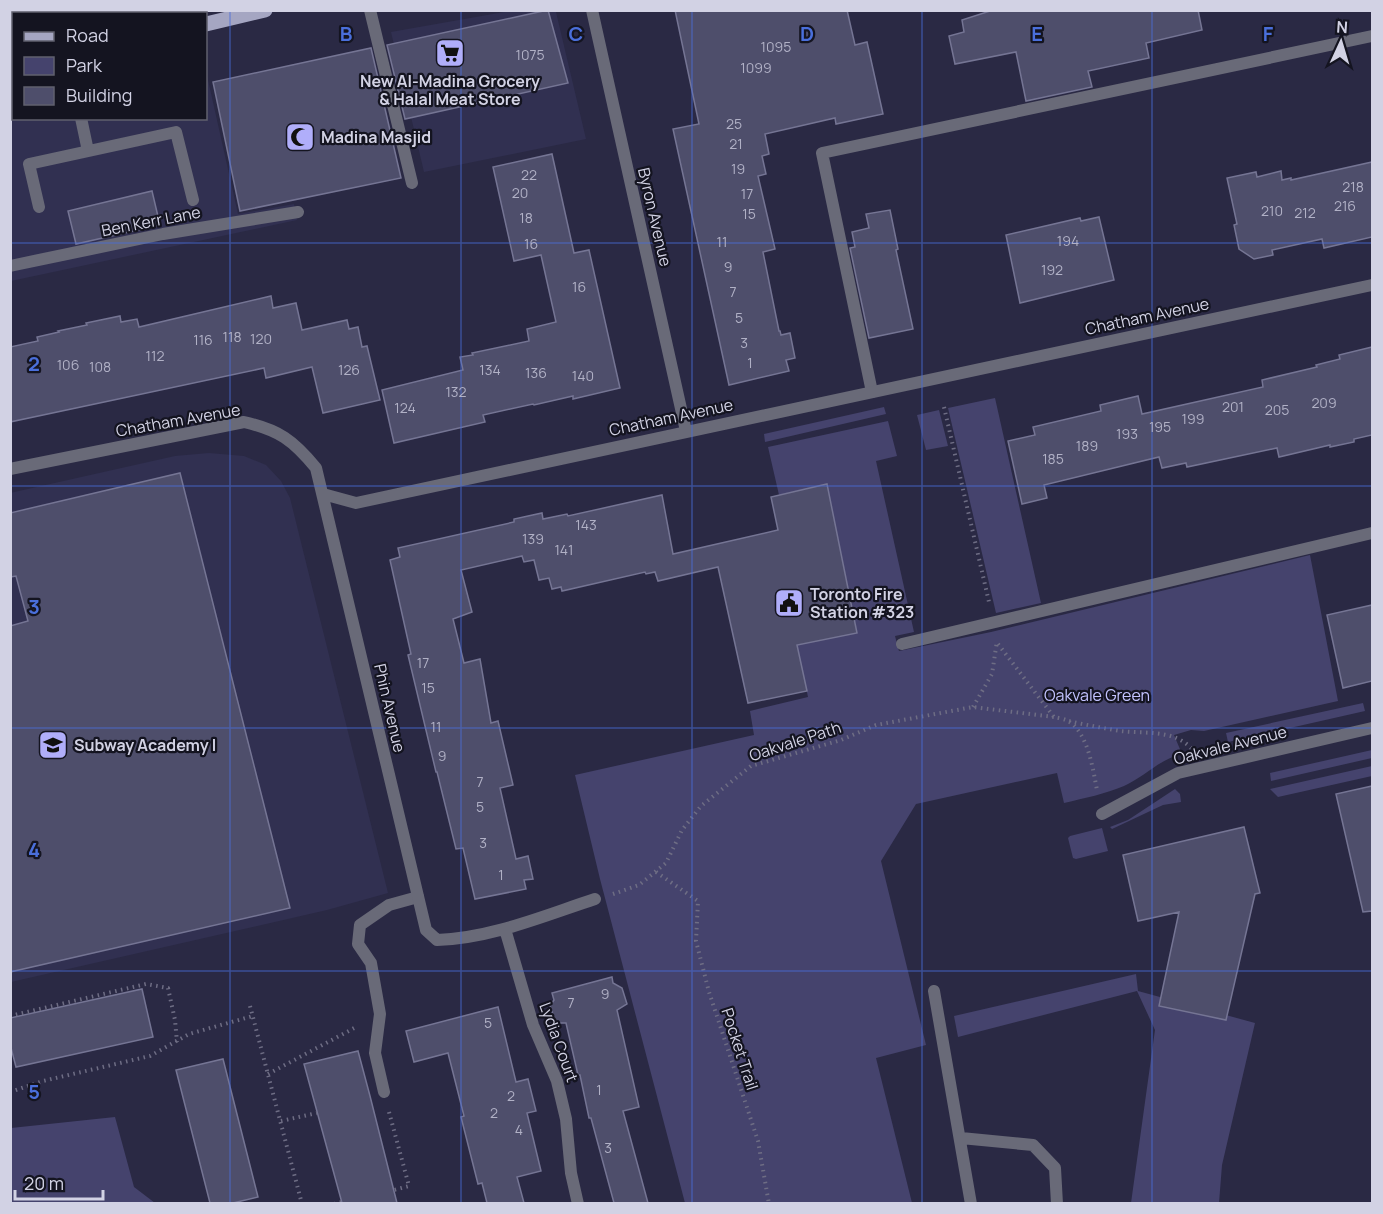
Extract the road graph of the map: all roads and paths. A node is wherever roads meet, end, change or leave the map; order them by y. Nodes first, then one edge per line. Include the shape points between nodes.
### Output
1 (266, 10) edge
2 (370, 10) edge
3 (592, 10) edge
4 (207, 24) edge
5 (1372, 36) edge
6 (81, 120) edge
7 (88, 151) junction
8 (412, 183) dead end
9 (192, 200) dead end
10 (39, 207) dead end
11 (298, 212) dead end
12 (10, 266) edge
13 (1372, 285) edge
14 (872, 392) junction
15 (944, 406) dead end
16 (686, 431) junction
17 (10, 470) edge
18 (323, 494) junction
19 (1372, 533) edge
20 (994, 623) junction
21 (902, 644) dead end
22 (998, 644) junction
23 (973, 707) junction
24 (1054, 717) junction
25 (1068, 721) junction
26 (1372, 728) edge
27 (1209, 765) junction
28 (1097, 790) dead end
29 (1102, 814) dead end
30 (656, 872) junction
31 (418, 897) junction
32 (595, 899) joint
33 (505, 929) junction
34 (934, 991) dead end
35 (250, 1006) dead end
36 (380, 1014) junction
37 (10, 1016) edge
38 (253, 1016) junction
39 (177, 1042) junction
40 (268, 1074) junction
41 (10, 1092) edge
42 (384, 1092) joint
43 (317, 1113) dead end
44 (281, 1121) junction
45 (961, 1138) junction
46 (394, 1190) dead end
47 (342, 1202) dead end
48 (302, 1203) edge
49 (334, 1203) edge
50 (578, 1203) edge
51 (769, 1203) edge
52 (971, 1203) edge
53 (1057, 1203) edge

1 - 4 main road
2 - 8 street
3 - 16 street, Byron Avenue
5 - 14 street via 822,153
6 - 7 street
7 - 9 street via 176,132
7 - 10 street via 29,164
11 - 12 street, Ben Kerr Lane via 164,234
13 - 14 street, Chatham Avenue
14 - 16 street, Chatham Avenue
15 - 20 path
16 - 18 street, Chatham Avenue via 356,502
17 - 18 street, Chatham Avenue via 244,422 268,428 300,448 316,468
18 - 31 street, Phin Avenue
19 - 20 street
20 - 21 street
20 - 22 path
22 - 23 path via 992,674
22 - 24 path
23 - 24 path, Oakvale Path
23 - 30 path, Oakvale Path via 876,725 841,740 752,766 701,806 682,830 666,863
24 - 25 path, Oakvale Path
25 - 27 path via 1185,741
25 - 28 path via 1081,735
26 - 27 street, Oakvale Avenue
27 - 29 street, Oakvale Avenue via 1178,773
30 - 32 path, Oakvale Path via 639,885
30 - 51 path, Pocket Trail via 698,901 696,941 758,1141
31 - 33 street, Phin Avenue via 426,930 437,940
31 - 36 street via 390,905 360,925 358,944 371,963
32 - 33 street
33 - 50 street, Lydia Court via 533,1025 557,1081
34 - 45 street
35 - 38 path
36 - 40 path
36 - 42 street via 375,1053
37 - 39 path via 146,984 168,988
38 - 39 path via 189,1034
38 - 40 path
39 - 41 path via 150,1056
40 - 44 path
42 - 46 path via 409,1186
43 - 44 path
44 - 48 path
45 - 52 street
45 - 53 street via 1033,1145 1055,1168
47 - 49 path

